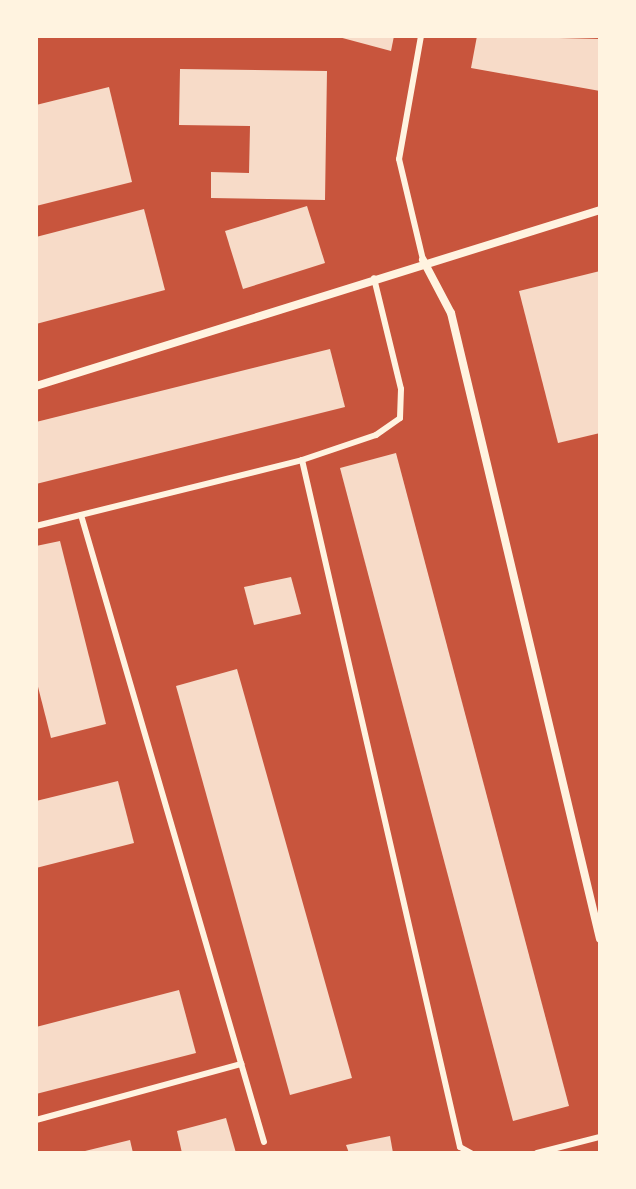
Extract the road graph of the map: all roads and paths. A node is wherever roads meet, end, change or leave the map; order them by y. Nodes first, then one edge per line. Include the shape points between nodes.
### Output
1 (421, 36) edge
2 (600, 210) edge
3 (423, 260) junction
4 (373, 277) junction
5 (36, 386) edge
6 (302, 460) junction
7 (81, 515) junction
8 (36, 526) edge
9 (600, 939) edge
10 (241, 1064) junction
11 (36, 1120) edge
12 (600, 1137) edge
13 (264, 1142) dead end
14 (471, 1153) edge
15 (537, 1153) edge

1 - 3 lane via 399,159
2 - 3 street
3 - 4 street
3 - 9 street via 451,313
4 - 5 street
4 - 6 lane via 401,389 400,418 376,435
6 - 7 lane
6 - 14 lane via 460,1147
7 - 8 lane
7 - 10 lane
10 - 11 lane
10 - 13 lane
12 - 15 lane

